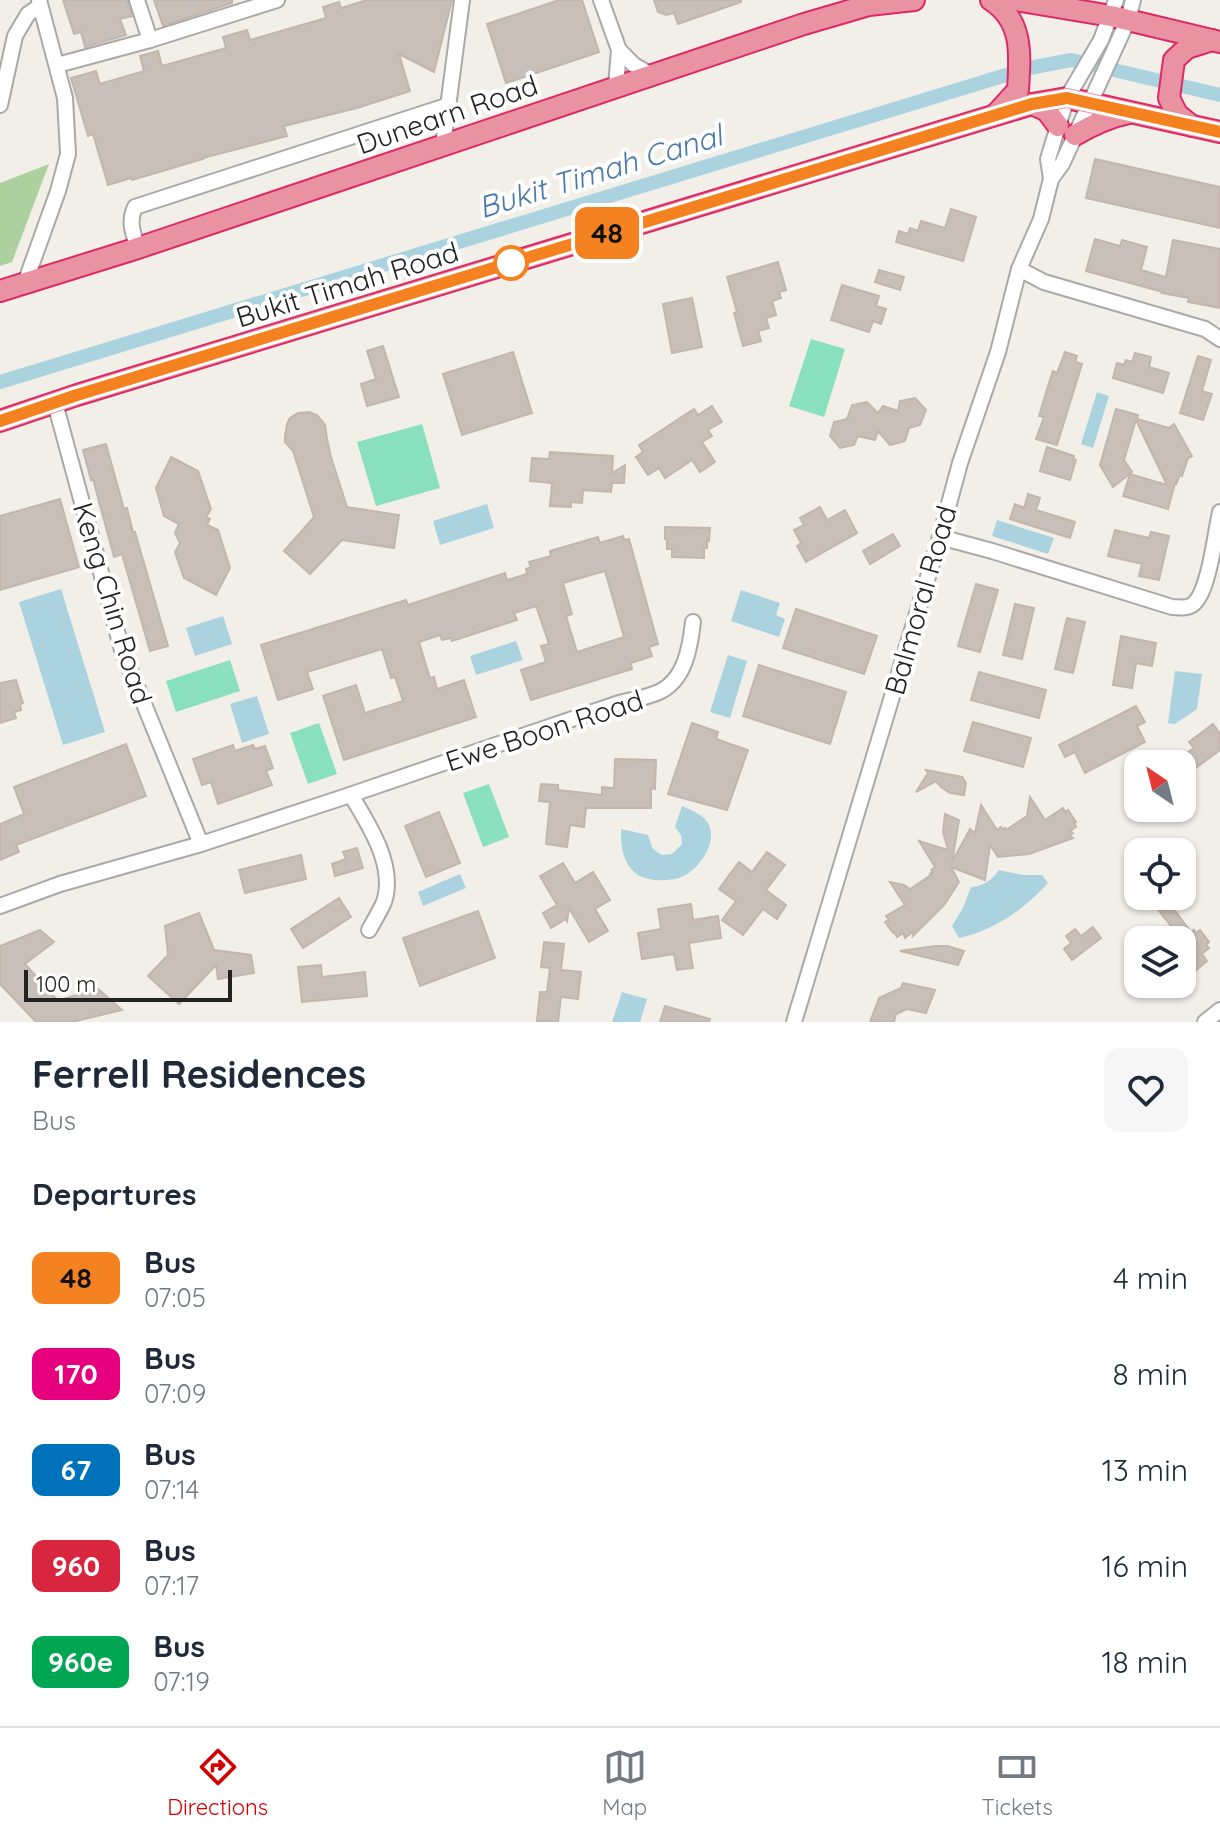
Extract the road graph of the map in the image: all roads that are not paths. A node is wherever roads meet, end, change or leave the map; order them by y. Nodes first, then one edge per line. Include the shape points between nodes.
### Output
1 (137, 0) edge
2 (277, 0) edge
3 (462, 0) edge
4 (601, 0) edge
5 (914, 0) edge
6 (991, 0) edge
7 (1016, 0) edge
8 (40, 3) edge
9 (1122, 9) edge
10 (150, 40) junction
11 (1216, 41) edge
12 (1108, 43) junction
13 (619, 50) junction
14 (61, 64) dead end
15 (652, 75) junction
16 (616, 86) junction
17 (1025, 97) junction
18 (1067, 98) junction
19 (1090, 103) junction
20 (0, 105) edge
21 (449, 105) junction
22 (1133, 112) junction
23 (1192, 126) junction
24 (1066, 130) junction
25 (1220, 132) edge
26 (443, 145) junction
27 (138, 248) junction
28 (1019, 269) junction
29 (25, 283) junction
30 (0, 291) edge
31 (1220, 339) edge
32 (55, 403) junction
33 (0, 421) edge
34 (1220, 512) edge
35 (940, 537) junction
36 (693, 622) dead end
37 (351, 795) junction
38 (201, 844) junction
39 (0, 906) edge
40 (369, 930) dead end
41 (1220, 1010) edge
42 (794, 1022) edge
43 (1205, 1022) edge

1 - 10 street
2 - 10 street
3 - 21 street
4 - 13 street
5 - 15 highway, Dunearn Road via 869,5
6 - 17 highway via 1013,21
7 - 9 highway
8 - 20 street via 15,36
8 - 29 street via 65,98 68,154
9 - 11 highway
9 - 12 street, Balmoral Road
10 - 14 street
11 - 23 highway via 1187,48 1174,60 1169,98
12 - 18 street, Balmoral Road
12 - 19 street, Balmoral Road
13 - 15 street
13 - 16 street
15 - 16 highway, Dunearn Road
16 - 26 highway, Dunearn Road
17 - 18 highway, Bukit Timah Road
17 - 24 highway
17 - 32 highway, Bukit Timah Road via 993,116
18 - 19 highway, Bukit Timah Road
18 - 24 street, Balmoral Road
19 - 22 highway, Bukit Timah Road
19 - 24 street, Balmoral Road
21 - 26 street
21 - 27 street via 135,207 131,225
22 - 23 highway, Bukit Timah Road
22 - 24 highway
23 - 25 highway, Bukit Timah Road
24 - 28 street, Balmoral Road via 1048,159 1051,179 1041,219
26 - 27 highway, Dunearn Road
27 - 29 highway, Dunearn Road
28 - 31 street via 1044,282 1205,329
28 - 35 street, Balmoral Road
29 - 30 highway, Dunearn Road
32 - 33 highway, Bukit Timah Road
32 - 38 street, Keng Chin Road via 122,650
34 - 35 street via 1205,589 1185,607
35 - 42 street, Balmoral Road
36 - 37 street, Ewe Boon Road via 678,678 660,692
37 - 38 street, Ewe Boon Road
37 - 40 street via 370,828 388,879 384,902
38 - 39 street, Ewe Boon Road
41 - 43 street

